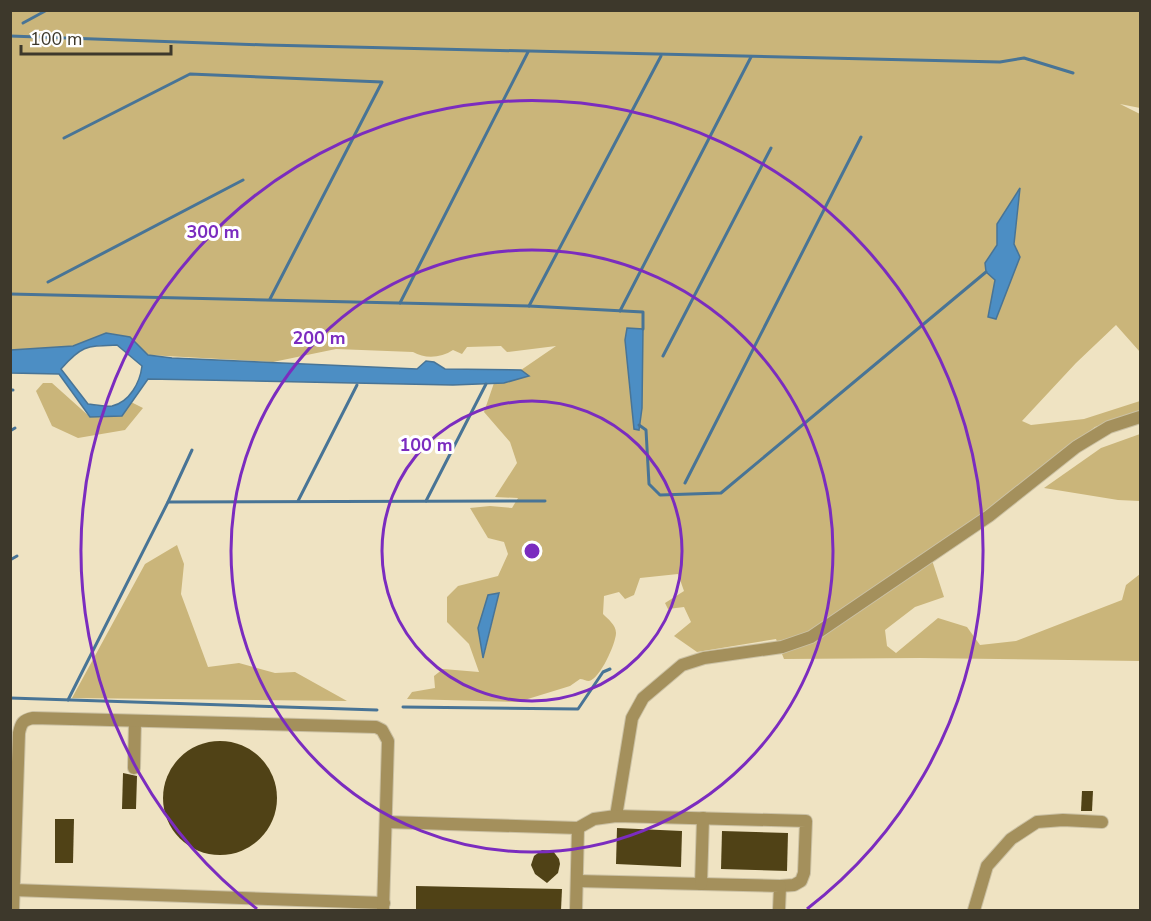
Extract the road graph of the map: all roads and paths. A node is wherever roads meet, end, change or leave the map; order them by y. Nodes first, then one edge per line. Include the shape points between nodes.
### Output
1 (1140, 417) edge
2 (135, 721) junction
3 (14, 767) edge
4 (134, 768) dead end
5 (616, 816) junction
6 (703, 818) junction
7 (387, 822) junction
8 (1102, 822) dead end
9 (578, 828) junction
10 (577, 881) junction
11 (701, 884) junction
12 (780, 886) junction
13 (13, 890) junction
14 (384, 907) edge
15 (13, 910) edge
16 (576, 910) edge
17 (779, 910) edge
18 (974, 910) edge

1 - 5 lane via 1110,427 1076,447 988,516 811,637 782,647 682,665 643,698 632,718
2 - 3 lane via 26,719 21,724
2 - 4 lane
2 - 7 lane via 376,727 388,741
3 - 13 lane
5 - 6 lane
5 - 9 lane via 594,819
6 - 11 lane
6 - 12 lane via 806,821 801,881
7 - 9 lane
7 - 14 lane
8 - 18 lane via 1037,822 1011,839 987,866
9 - 10 lane
10 - 11 lane
10 - 16 lane
11 - 12 lane
12 - 17 lane
13 - 14 lane
13 - 15 lane

